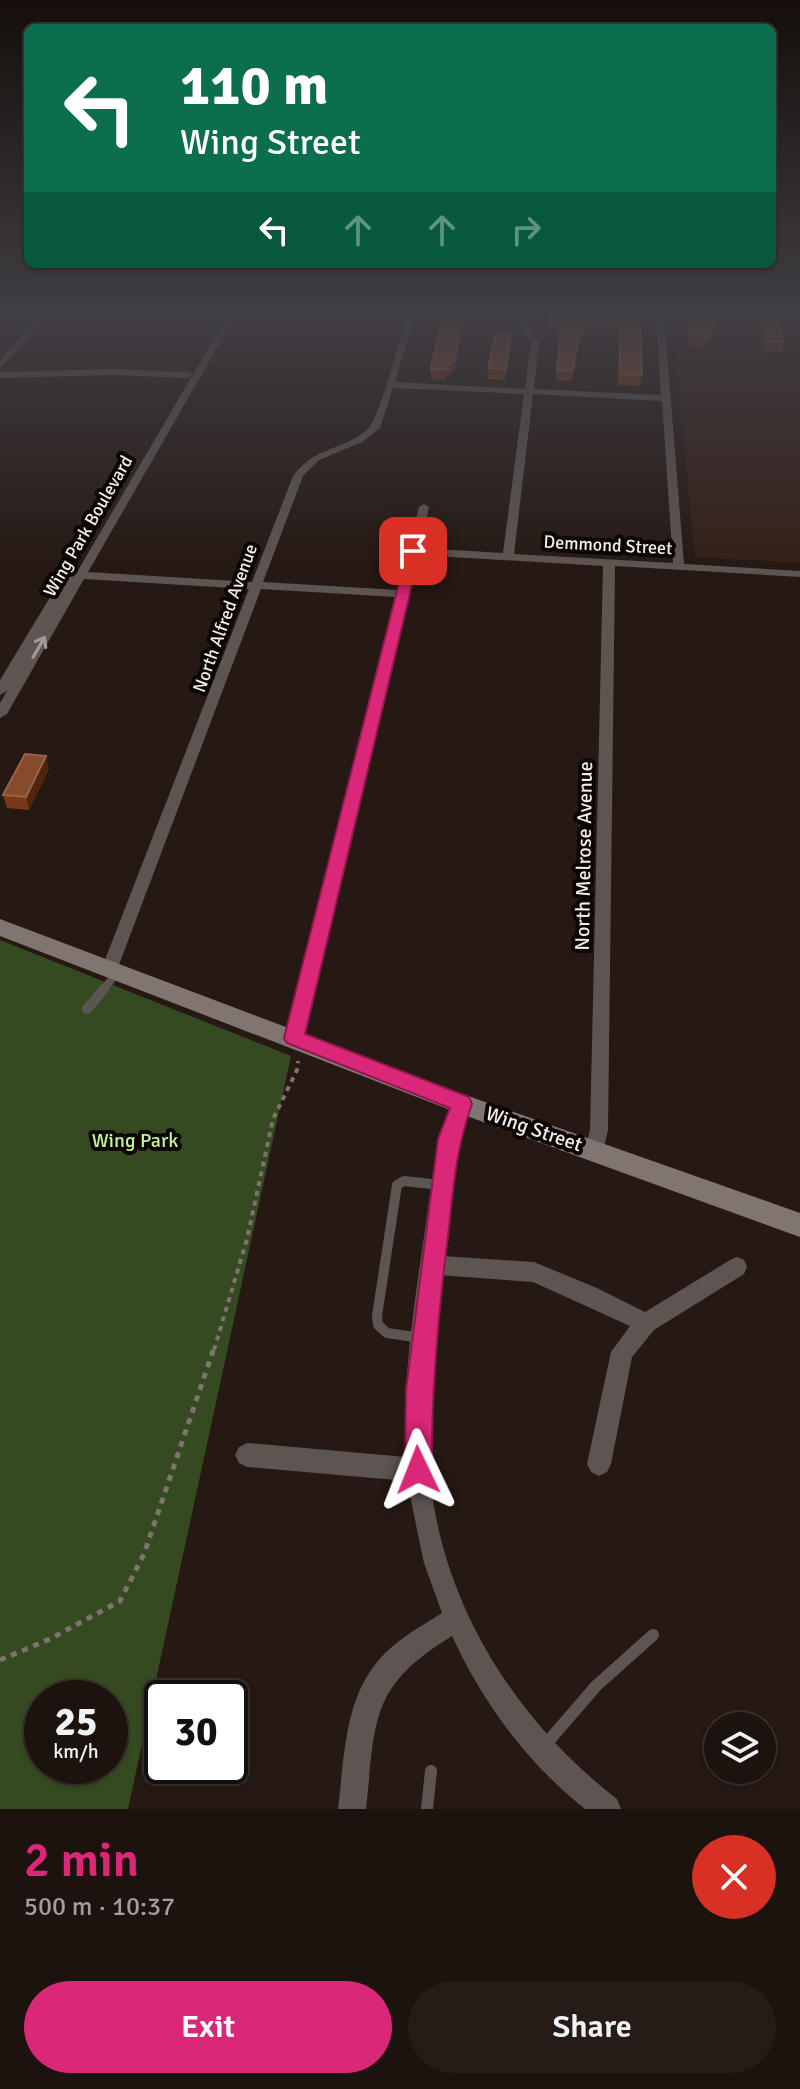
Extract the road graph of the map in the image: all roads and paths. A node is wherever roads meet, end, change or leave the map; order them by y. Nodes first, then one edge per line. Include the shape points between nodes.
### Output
1 (174, 399) edge
2 (181, 399) edge
3 (385, 399) edge
4 (529, 399) edge
5 (667, 399) edge
6 (424, 507) dead end
7 (413, 551) junction
8 (508, 556) junction
9 (609, 563) junction
10 (679, 567) junction
11 (800, 574) edge
12 (75, 575) junction
13 (256, 586) junction
14 (403, 594) junction
15 (0, 691) edge
16 (0, 714) edge
17 (0, 927) edge
18 (113, 971) junction
19 (87, 1009) dead end
20 (294, 1038) junction
21 (462, 1104) junction
22 (595, 1150) junction
23 (442, 1185) junction
24 (800, 1225) edge
25 (432, 1265) junction
26 (737, 1267) dead end
27 (646, 1323) junction
28 (424, 1339) junction
29 (247, 1455) dead end
30 (599, 1464) dead end
31 (418, 1470) junction
32 (458, 1618) junction
33 (653, 1635) dead end
34 (0, 1660) edge
35 (541, 1751) junction
36 (431, 1771) dead end
37 (352, 1809) edge
38 (427, 1809) edge
39 (607, 1809) edge

1 - 12 street, Wing Park Boulevard
2 - 12 street, Wing Park Boulevard
3 - 13 street, North Alfred Avenue via 373,431 326,451 302,469
4 - 8 street
5 - 10 street
6 - 7 street
7 - 8 street, Demmond Street
7 - 14 street
8 - 9 street, Demmond Street
9 - 10 street, Demmond Street
9 - 22 street, North Melrose Avenue
10 - 11 street, Demmond Street
12 - 13 street
12 - 15 street, Wing Park Boulevard
16 -> 12 street, Wing Park Boulevard
13 - 14 street
13 - 18 street, North Alfred Avenue
14 - 20 street
17 - 18 street, Wing Street
18 - 19 lane
18 - 20 street, Wing Street
20 - 21 street, Wing Street
20 - 34 path via 299,1064 273,1119 247,1239 196,1409 144,1554 120,1601
21 - 22 street, Wing Street
21 - 23 street via 448,1139
22 - 24 street, Wing Street
23 - 25 street
23 - 28 lane via 404,1181 395,1189 377,1316 387,1333
25 - 27 street via 534,1272
25 - 28 street
26 - 27 street
27 - 30 street via 622,1352
28 - 31 street
29 - 31 street
31 - 32 street via 435,1551
32 - 35 street via 490,1678
32 - 37 street via 393,1661 372,1688
33 - 35 lane via 571,1709
35 - 39 street
36 - 38 lane

